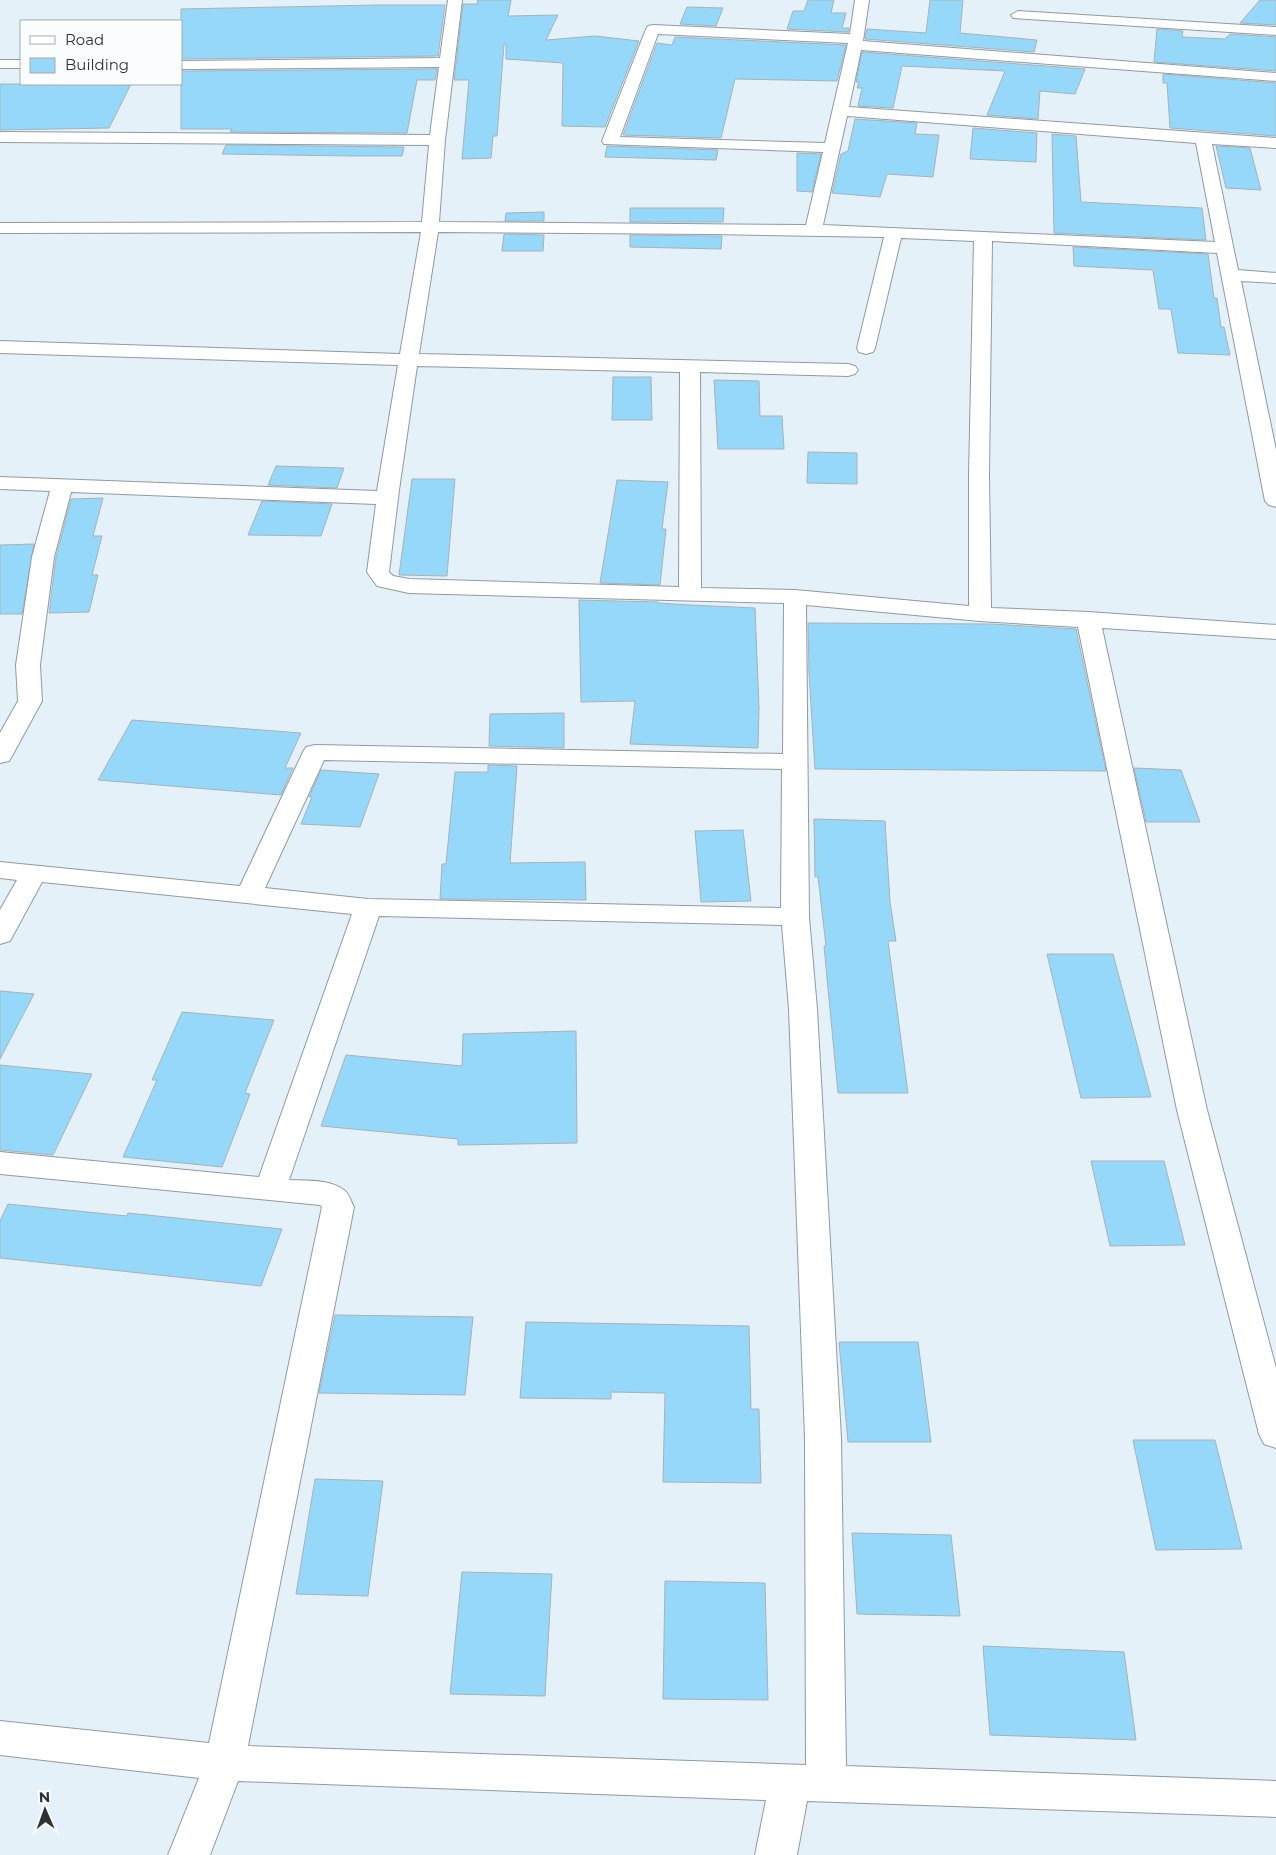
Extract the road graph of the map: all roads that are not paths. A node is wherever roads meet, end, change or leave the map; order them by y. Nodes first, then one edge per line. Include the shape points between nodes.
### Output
1 (455, 0) edge
2 (862, 0) edge
3 (1018, 15) dead end
4 (1276, 31) edge
5 (856, 42) junction
6 (448, 62) junction
7 (0, 64) edge
8 (20, 64) edge
9 (182, 65) edge
10 (1276, 77) edge
11 (840, 111) junction
12 (0, 137) edge
13 (437, 140) junction
14 (1203, 140) junction
15 (1276, 144) edge
16 (832, 148) junction
17 (430, 227) junction
18 (0, 228) edge
19 (813, 230) junction
20 (894, 233) junction
21 (983, 236) junction
22 (1225, 248) junction
23 (1230, 275) junction
24 (1276, 278) edge
25 (0, 347) edge
26 (866, 348) dead end
27 (409, 360) junction
28 (690, 367) junction
29 (848, 370) dead end
30 (0, 483) edge
31 (62, 486) junction
32 (387, 498) junction
33 (1276, 501) edge
34 (690, 594) junction
35 (795, 597) junction
36 (980, 614) junction
37 (1088, 620) junction
38 (1276, 632) edge
39 (0, 756) edge
40 (795, 762) junction
41 (0, 870) edge
42 (34, 873) junction
43 (249, 895) junction
44 (368, 907) junction
45 (795, 917) junction
46 (0, 935) edge
47 (0, 1162) edge
48 (270, 1189) junction
49 (1276, 1434) edge
50 (0, 1738) edge
51 (225, 1763) junction
52 (808, 1783) junction
53 (1276, 1799) edge
54 (189, 1855) edge
55 (776, 1855) edge

1 - 6 street
2 - 5 street
3 - 4 street
5 - 10 street
5 - 11 street
5 - 16 street via 653,29 610,141
6 - 9 street
6 - 13 street
7 - 8 street
11 - 14 street
11 - 16 street
12 - 13 street
13 - 17 street
14 - 15 street
14 - 22 street
16 - 19 street
17 - 18 street
17 - 19 street
17 - 27 street
19 - 20 street
20 - 21 street
20 - 26 street
21 - 22 street
21 - 36 street
22 - 23 street
23 - 24 street
23 - 33 street
25 - 27 street
27 - 28 street
27 - 32 street
28 - 29 street
28 - 34 street
30 - 31 street
31 - 32 street
31 - 39 street via 43,558 28,665 30,701
32 - 34 street via 378,572 385,581 409,586
34 - 35 street
35 - 36 street
35 - 40 street
36 - 37 street
37 - 38 street
37 - 49 street via 1192,1110
40 - 43 street via 315,752
40 - 45 street
41 - 42 street
42 - 43 street
42 - 46 street
43 - 44 street
44 - 45 street
44 - 48 street
45 - 52 street via 803,1009 823,1438
47 - 48 street
48 - 51 street via 325,1194 334,1198 338,1207
50 - 51 street
51 - 52 street
51 - 54 street
52 - 53 street
52 - 55 street

